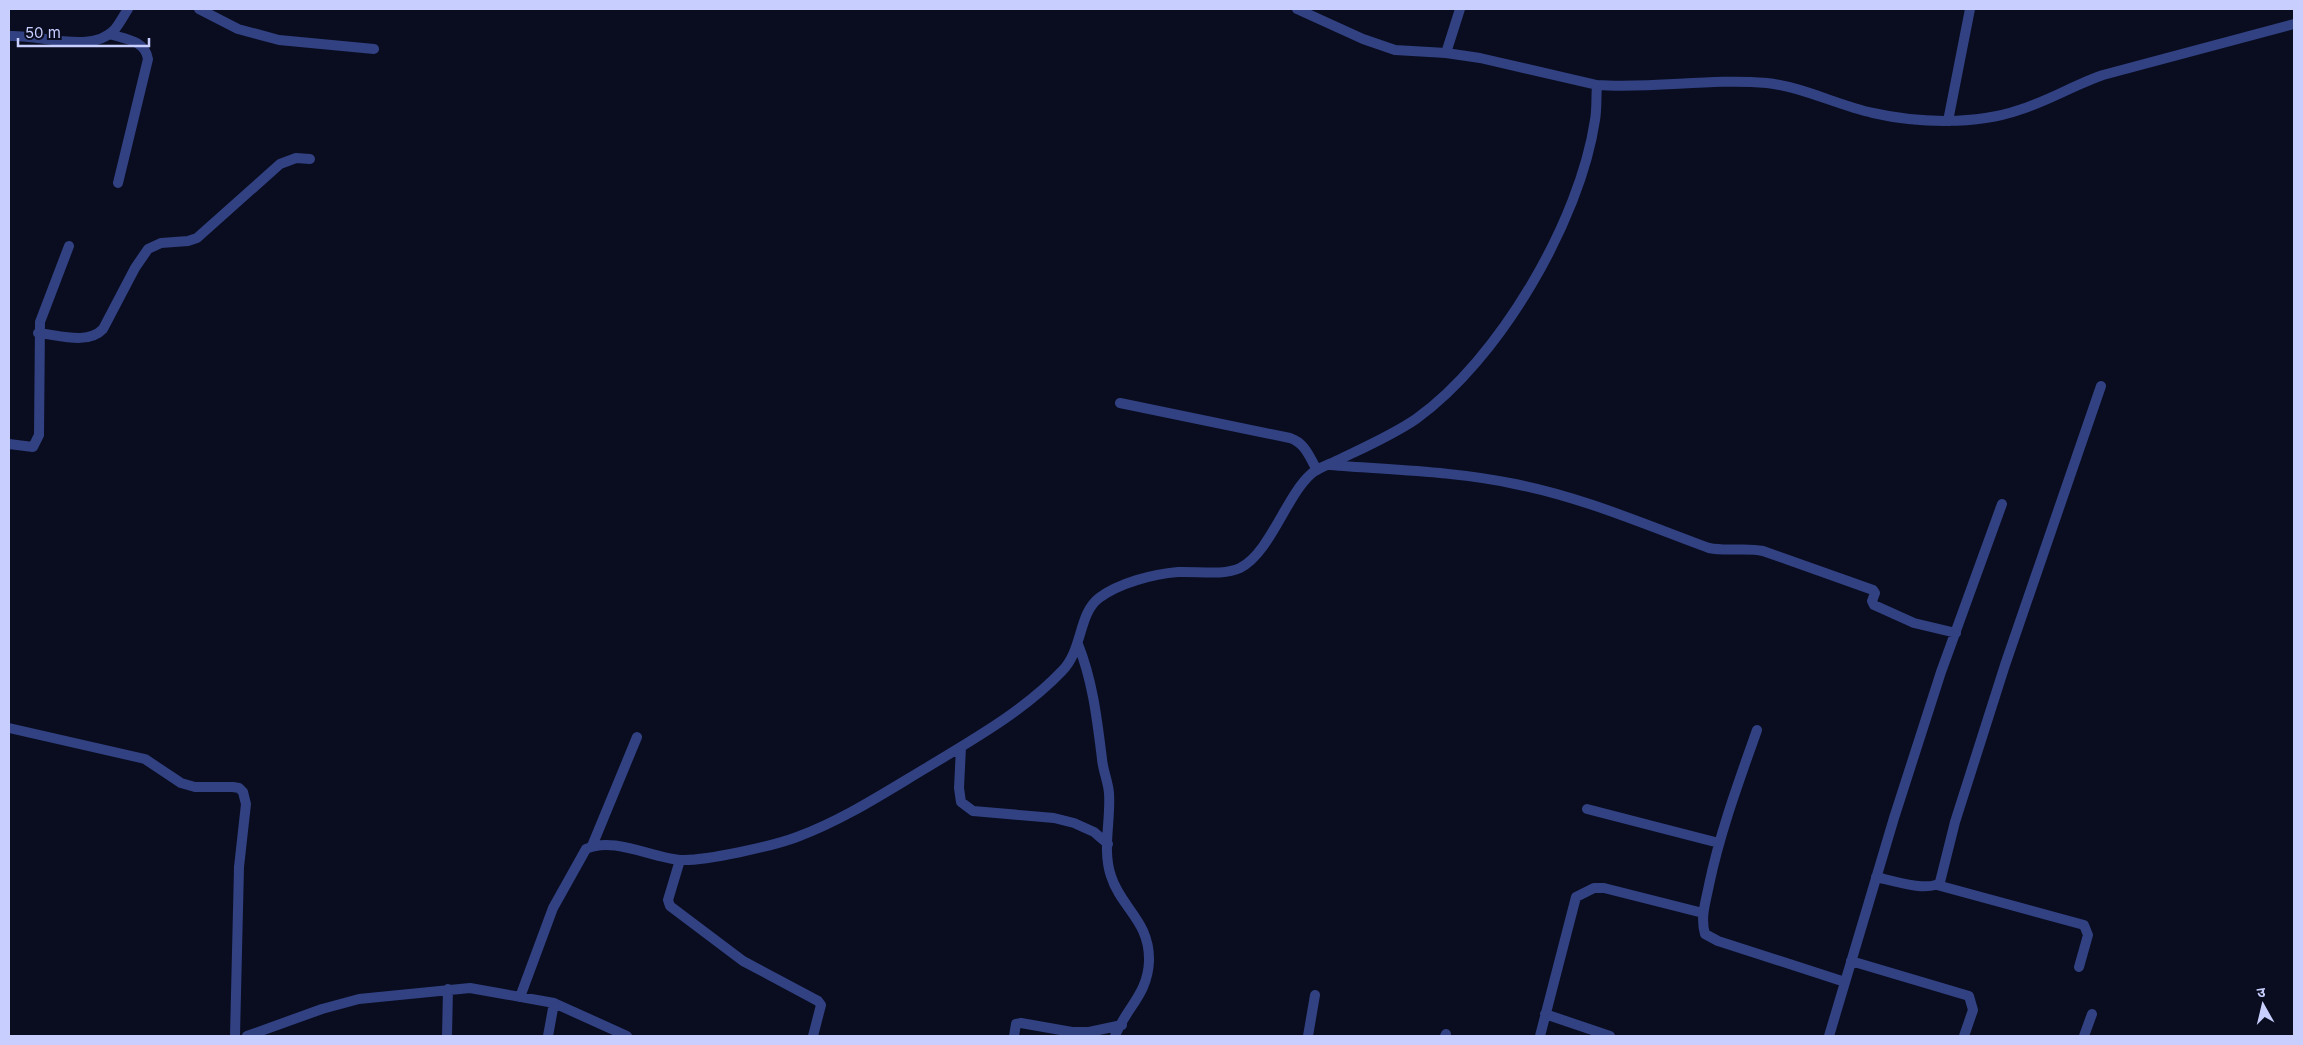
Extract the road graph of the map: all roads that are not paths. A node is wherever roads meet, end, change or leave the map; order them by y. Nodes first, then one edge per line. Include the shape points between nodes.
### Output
1 (128, 9) edge
2 (199, 9) edge
3 (1297, 9) edge
4 (1460, 9) edge
5 (1970, 9) edge
6 (2294, 24) edge
7 (108, 34) junction
8 (9, 36) edge
9 (374, 49) dead end
10 (1446, 53) junction
11 (1596, 85) junction
12 (1948, 121) junction
13 (310, 159) dead end
14 (118, 183) dead end
15 (69, 246) dead end
16 (38, 333) junction
17 (2101, 386) dead end
18 (1120, 403) dead end
19 (9, 444) edge
20 (1329, 465) junction
21 (1317, 470) junction
22 (2002, 504) dead end
23 (1956, 633) junction
24 (1078, 644) junction
25 (9, 728) edge
26 (1757, 730) dead end
27 (637, 737) dead end
28 (961, 747) junction
29 (1587, 809) dead end
30 (1719, 843) junction
31 (1108, 844) junction
32 (592, 846) junction
33 (680, 860) junction
34 (1876, 877) junction
35 (1937, 885) junction
36 (1703, 913) junction
37 (1851, 960) junction
38 (2079, 967) dead end
39 (1845, 982) junction
40 (448, 989) junction
41 (1315, 995) dead end
42 (520, 997) junction
43 (554, 1003) junction
44 (1546, 1014) junction
45 (2092, 1014) dead end
46 (1122, 1025) junction
47 (252, 1035) edge
48 (235, 1036) edge
49 (447, 1036) edge
50 (548, 1036) edge
51 (627, 1036) edge
52 (813, 1036) edge
53 (1014, 1036) edge
54 (1115, 1036) edge
55 (1308, 1036) edge
56 (1540, 1036) edge
57 (1610, 1036) edge
58 (1829, 1036) edge
59 (1964, 1036) edge
60 (2084, 1036) edge

1 - 7 street
2 - 9 street via 238,29 279,40
3 - 10 street via 1395,50
4 - 10 street
5 - 12 street
6 - 12 street via 2103,76 2019,110
7 - 8 street via 96,41 81,43
7 - 14 street via 141,44 148,59
10 - 11 street
11 - 12 street via 1719,81 1770,83 1870,113 1908,120
11 - 20 street via 1596,118 1573,197 1544,263 1495,338 1465,374 1427,410 1399,430
13 - 16 street via 296,158 280,164 197,238 162,243 148,249 98,335 84,338
15 - 16 street
16 - 19 street via 39,435 33,447
17 - 35 street via 2005,665
18 - 21 street via 1290,438 1304,446
20 - 21 street
20 - 23 street via 1484,478 1544,491 1710,548 1763,551 1873,590 1874,605 1906,620
21 - 24 street via 1309,475 1260,549 1241,568 1162,574 1123,586 1091,606
22 - 23 street
23 - 34 street
24 - 28 street via 1067,666 1058,675 1012,713
24 - 31 street via 1088,669 1096,706 1109,794
25 - 48 street via 145,759 188,785 233,787 243,792 246,804 239,867
26 - 30 street
27 - 32 street
28 - 31 street via 959,788 962,802 973,811 1054,818 1094,832
28 - 33 street via 852,813 793,839
29 - 30 street
30 - 36 street
31 - 46 street via 1112,882 1143,929 1149,959 1143,991
32 - 33 street via 612,845
32 - 42 street via 582,854 558,898
33 - 52 street via 668,900 670,906 743,961 818,1002 821,1005
34 - 35 street via 1924,887
34 - 37 street
35 - 38 street via 2084,925 2088,935
36 - 39 street via 1705,934 1711,939
36 - 44 street via 1604,888 1584,891 1576,897
37 - 39 street
37 - 59 street via 1969,996 1973,1010
39 - 58 street
40 - 42 street via 470,988
40 - 47 street via 359,999
40 - 49 street
41 - 55 street
42 - 43 street
43 - 50 street
43 - 51 street
44 - 56 street
44 - 57 street
45 - 60 street
46 - 53 street via 1072,1032 1021,1023 1016,1024
46 - 54 street

